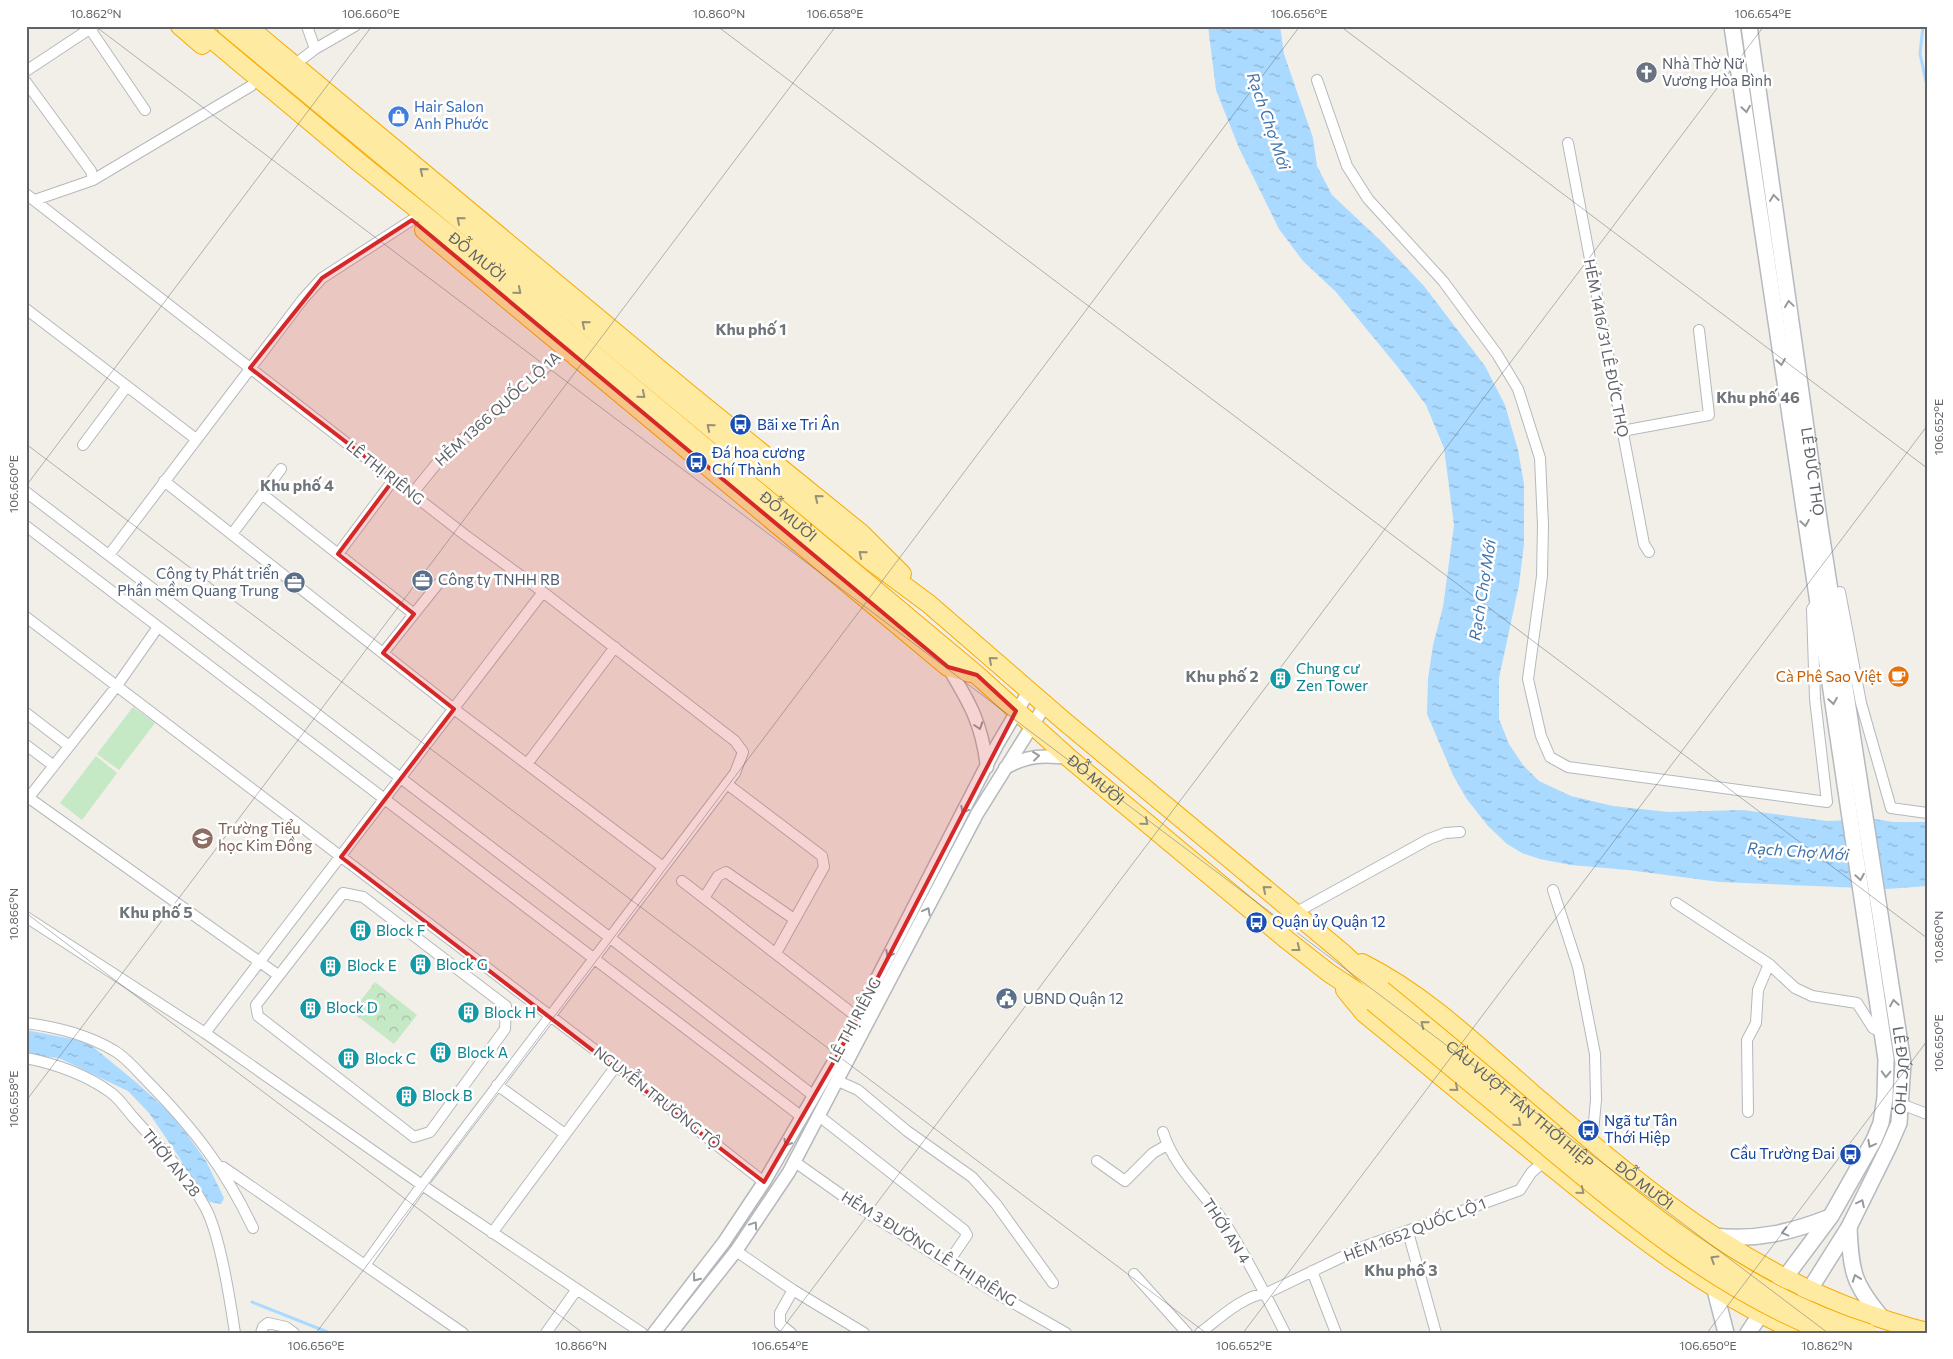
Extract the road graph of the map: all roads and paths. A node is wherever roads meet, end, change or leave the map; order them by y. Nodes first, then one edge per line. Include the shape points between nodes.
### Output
1 (180, 26) edge
2 (196, 26) edge
3 (226, 26) edge
4 (247, 26) edge
5 (307, 26) edge
6 (355, 26) edge
7 (1732, 26) edge
8 (1749, 26) edge
9 (92, 28) edge
10 (315, 49) junction
11 (260, 54) junction
12 (294, 65) junction
13 (26, 71) edge
14 (1317, 80) dead end
15 (26, 82) edge
16 (251, 86) junction
17 (145, 110) dead end
18 (1568, 143) dead end
19 (93, 180) junction
20 (30, 197) edge
21 (412, 220) junction
22 (1786, 281) junction
23 (1770, 284) junction
24 (26, 309) edge
25 (1699, 330) dead end
26 (567, 349) junction
27 (250, 368) junction
28 (127, 386) junction
29 (1622, 431) junction
30 (196, 439) junction
31 (83, 445) dead end
32 (281, 469) dead end
33 (394, 479) junction
34 (164, 481) junction
35 (26, 492) edge
36 (262, 494) junction
37 (412, 494) junction
38 (26, 526) edge
39 (232, 534) junction
40 (1648, 552) dead end
41 (338, 554) junction
42 (109, 555) junction
43 (438, 584) dead end
44 (543, 592) junction
45 (1840, 592) dead end
46 (1817, 600) junction
47 (929, 604) junction
48 (414, 614) junction
49 (26, 617) edge
50 (158, 627) junction
51 (615, 648) junction
52 (383, 653) junction
53 (948, 667) junction
54 (976, 675) junction
55 (116, 687) junction
56 (1029, 692) junction
57 (454, 709) junction
58 (1049, 709) junction
59 (1016, 712) junction
60 (26, 713) edge
61 (1031, 726) junction
62 (26, 745) edge
63 (69, 746) junction
64 (1069, 758) junction
65 (527, 764) junction
66 (54, 766) junction
67 (987, 767) junction
68 (1005, 768) junction
69 (400, 778) junction
70 (727, 784) junction
71 (1854, 796) junction
72 (28, 800) edge
73 (384, 800) junction
74 (1927, 813) edge
75 (1460, 832) dead end
76 (341, 857) junction
77 (663, 867) junction
78 (682, 881) dead end
79 (1553, 890) dead end
80 (704, 898) junction
81 (1676, 903) dead end
82 (1295, 913) junction
83 (30, 920) edge
84 (794, 920) junction
85 (1874, 921) junction
86 (26, 932) edge
87 (609, 936) junction
88 (776, 953) junction
89 (1344, 954) junction
90 (592, 959) junction
91 (260, 961) junction
92 (1768, 964) junction
93 (1329, 973) junction
94 (278, 975) junction
95 (1378, 996) junction
96 (550, 1016) junction
97 (857, 1017) junction
98 (26, 1023) edge
99 (1883, 1032) junction
100 (205, 1033) junction
101 (26, 1058) edge
102 (616, 1066) junction
103 (838, 1080) junction
104 (497, 1085) junction
105 (814, 1096) junction
106 (1885, 1098) junction
107 (1901, 1104) junction
108 (1748, 1112) dead end
109 (1927, 1114) edge
110 (802, 1116) junction
111 (820, 1116) junction
112 (1163, 1132) dead end
113 (565, 1134) junction
114 (1592, 1143) junction
115 (1167, 1145) junction
116 (1097, 1161) dead end
117 (1544, 1161) junction
118 (795, 1162) junction
119 (219, 1164) junction
120 (764, 1182) junction
121 (422, 1185) junction
122 (1831, 1216) junction
123 (1850, 1227) junction
124 (253, 1228) dead end
125 (1408, 1232) junction
126 (492, 1233) junction
127 (1711, 1236) junction
128 (736, 1251) junction
129 (1750, 1260) junction
130 (948, 1263) junction
131 (366, 1265) junction
132 (1312, 1271) junction
133 (1134, 1274) dead end
134 (1784, 1279) junction
135 (1053, 1283) dead end
136 (577, 1289) junction
137 (793, 1290) junction
138 (1811, 1291) junction
139 (1265, 1294) junction
140 (1721, 1294) junction
141 (1838, 1303) junction
142 (1761, 1314) junction
143 (1883, 1319) junction
144 (1789, 1331) edge
145 (1927, 1332) edge
146 (235, 1333) edge
147 (261, 1333) edge
148 (294, 1333) edge
149 (463, 1333) edge
150 (546, 1333) edge
151 (642, 1333) edge
152 (654, 1333) edge
153 (671, 1333) edge
154 (791, 1333) edge
155 (864, 1333) edge
156 (1066, 1333) edge
157 (1187, 1333) edge
158 (1200, 1333) edge
159 (1285, 1333) edge
160 (1336, 1333) edge
161 (1436, 1333) edge
162 (1726, 1333) edge
163 (1748, 1333) edge
164 (1824, 1333) edge
165 (1830, 1333) edge
166 (1868, 1333) edge

1 - 16 highway, ĐỖ MƯỜI
2 -> 54 highway, ĐỖ MƯỜI via 520,292
3 - 11 highway, ĐỖ MƯỜI
4 - 12 highway, ĐỖ MƯỜI
5 - 10 street
6 - 10 street
7 -> 23 main road, LÊ ĐỨC THỌ
22 -> 8 main road, LÊ ĐỨC THỌ
9 - 13 street
9 - 17 street
10 - 12 street
11 - 12 highway
47 -> 11 highway, ĐỖ MƯỜI via 871,561
47 -> 12 highway, ĐỖ MƯỜI via 862,534
14 - 46 street, LÊ ĐỨC THỌ via 1347,166 1368,199 1443,281 1497,354 1518,389 1540,458 1542,576 1528,679 1541,736 1550,757 1568,767 1827,802 1815,699 1812,609
15 - 19 street via 91,171
16 - 19 street
16 - 21 highway, ĐỖ MƯỜI
18 - 29 street, HẺM 1416/31 LÊ ĐỨC THỌ
19 - 20 street
20 - 27 street, LÊ THỊ RIÊNG
21 - 26 highway, ĐỖ MƯỜI
21 - 27 street via 322,278
22 - 23 main road
71 -> 22 main road, LÊ ĐỨC THỌ
23 -> 46 main road, LÊ ĐỨC THỌ
24 - 28 street
25 - 29 street via 1709,415
26 - 37 street, HẺM 1366 QUỐC LỘ 1A via 449,451
26 - 53 highway, ĐỖ MƯỜI
27 - 30 street
27 - 33 street, LÊ THỊ RIÊNG
28 - 30 street
28 - 31 street
29 - 40 street, HẺM 1416/31 LÊ ĐỨC THỌ
30 - 34 street
32 - 36 street
33 - 37 street, LÊ THỊ RIÊNG
33 - 41 street
34 - 39 street
34 - 42 street
35 - 42 street
36 - 39 street
36 - 41 street
37 - 44 street, LÊ THỊ RIÊNG
38 - 50 street
39 - 52 street
41 - 48 street
42 - 69 street
43 - 48 street
44 - 51 street, LÊ THỊ RIÊNG
44 - 57 street
45 - 74 street via 1861,703 1891,808
46 -> 71 main road, LÊ ĐỨC THỌ
56 -> 47 highway, ĐỖ MƯỜI
48 - 52 street
49 - 55 street, NGUYỄN TRƯỜNG TỘ
50 - 55 street
50 - 73 street
51 - 65 street
51 - 70 street, LÊ THỊ RIÊNG via 736,741 743,752 740,765
52 - 57 street
53 - 54 highway
53 -> 67 street via 976,714 984,740
54 - 59 highway, ĐỖ MƯỜI
55 - 63 street
55 - 76 street, NGUYỄN TRƯỜNG TỘ
56 - 58 highway, ĐỖ MƯỜI
56 - 59 street, LÊ THỊ RIÊNG
57 - 65 street
57 - 69 street
58 - 61 street, LÊ THỊ RIÊNG
82 -> 58 highway, ĐỖ MƯỜI
59 - 61 highway, ĐỖ MƯỜI
59 - 67 street, LÊ THỊ RIÊNG
60 - 63 street
61 - 64 highway, ĐỖ MƯỜI
61 - 68 street, LÊ THỊ RIÊNG
62 - 66 street
63 - 66 street
68 -> 64 street via 1028,757
64 -> 93 highway, ĐỖ MƯỜI
65 - 77 street
66 - 72 street
67 -> 97 street, LÊ THỊ RIÊNG
103 -> 68 street, LÊ THỊ RIÊNG via 977,814
69 - 73 street
69 - 87 street
70 - 77 street
70 - 84 street via 822,856 824,867
71 - 85 main road
72 - 91 street
73 - 76 street
73 - 90 street
75 - 82 street via 1429,839
76 - 91 street
76 - 96 street, NGUYỄN TRƯỜNG TỘ
77 - 87 street
78 - 80 street
79 - 114 street via 1578,967 1595,1054 1596,1100
80 - 84 street via 718,876 726,872
80 - 88 street
81 - 92 street
82 - 89 highway, ĐỖ MƯỜI
83 - 86 street
83 - 100 street
84 - 88 street
85 - 99 main road, LÊ ĐỨC THỌ
107 -> 85 main road, LÊ ĐỨC THỌ via 1904,1063
87 - 90 street
87 - 105 street
88 - 97 street
89 - 95 highway, ĐỖ MƯỜI
89 - 114 highway, ĐỖ MƯỜI via 1394,979
90 - 96 street
90 - 110 street
91 - 94 street
91 - 100 street
92 - 99 street via 1795,988 1812,996 1857,1003 1873,1028
92 - 108 street via 1758,990 1756,1023 1747,1040
93 - 95 highway, ĐỖ MƯỜI
93 -> 117 highway, ĐỖ MƯỜI via 1364,1013
94 - 94 street via 343,893 363,897 506,1006 505,1029 430,1132 414,1137 258,1016 256,1004
95 -> 165 highway, CẦU VƯỢT TÂN THỚI HIỆP, bridge via 1649,1229 1740,1290
166 -> 95 highway, CẦU VƯỢT TÂN THỚI HIỆP, bridge via 1786,1300 1689,1242
96 - 102 street, NGUYỄN TRƯỜNG TỘ
96 - 104 street
97 - 105 street, LÊ THỊ RIÊNG
98 - 119 street via 58,1028 115,1050 176,1110
99 -> 106 main road, LÊ ĐỨC THỌ
100 - 121 street
101 - 146 street, THỚI AN 28 via 49,1062 81,1074 112,1093 196,1194 205,1208 216,1239
102 - 113 street
102 - 120 street, NGUYỄN TRƯỜNG TỘ
103 - 111 street, LÊ THỊ RIÊNG
103 - 135 street via 858,1090 907,1131 972,1177 996,1204
104 - 113 street
104 - 121 street
105 - 110 street, LÊ THỊ RIÊNG
106 - 107 main road
106 -> 122 main road, LÊ ĐỨC THỌ via 1881,1124 1874,1140
107 - 109 street
123 -> 107 main road, LÊ ĐỨC THỌ via 1898,1123
110 -> 120 street, LÊ THỊ RIÊNG
111 - 118 street, LÊ THỊ RIÊNG
111 - 130 street via 964,1230 966,1235
112 - 115 street, THỚI AN 4
113 - 126 street
114 - 127 highway, ĐỖ MƯỜI
115 - 116 street via 1153,1154 1125,1182
115 - 139 street, THỚI AN 4 via 1181,1170 1227,1226
117 - 125 street, HẺM 1652 QUỐC LỘ 1 via 1530,1173 1520,1190
117 -> 140 highway, ĐỖ MƯỜI via 1664,1256
128 -> 118 street, LÊ THỊ RIÊNG
118 - 130 street, HẺM 3 ĐƯỜNG LÊ THỊ RIÊNG via 860,1208
119 - 124 street
119 - 131 street
120 -> 152 street, LÊ THỊ RIÊNG via 724,1242
121 - 126 street
121 - 131 street
122 -> 127 main road via 1805,1227 1765,1237
122 - 134 main road, LÊ ĐỨC THỌ
123 - 138 main road, LÊ ĐỨC THỌ
143 -> 123 main road via 1855,1280
125 - 132 street, HẺM 1652 QUỐC LỘ 1 via 1363,1247
125 - 161 street
126 - 136 street
127 - 129 highway, ĐỖ MƯỜI
128 - 137 street
128 - 153 street, LÊ THỊ RIÊNG
129 - 134 highway, ĐỖ MƯỜI
129 - 140 highway
130 - 156 street, HẺM 3 ĐƯỜNG LÊ THỊ RIÊNG
131 - 149 street
132 - 139 street, HẺM 1652 QUỐC LỘ 1
132 - 160 street
133 - 157 street
134 - 138 highway, ĐỖ MƯỜI
134 - 142 main road, LÊ ĐỨC THỌ
136 - 150 street
136 - 151 street
137 - 154 street via 779,1318 780,1324
137 - 155 street
138 - 141 highway, ĐỖ MƯỜI
138 - 144 main road, LÊ ĐỨC THỌ
139 - 158 street, HẺM 1652 QUỐC LỘ 1 via 1258,1294 1232,1308
139 - 159 street, THỚI AN 4
140 - 142 highway, ĐỖ MƯỜI
140 - 162 main road
141 - 143 highway, ĐỖ MƯỜI
141 - 164 highway
142 - 144 highway, ĐỖ MƯỜI
142 - 163 main road, LÊ ĐỨC THỌ
143 - 145 highway, ĐỖ MƯỜI
147 - 148 street via 268,1323 286,1327

